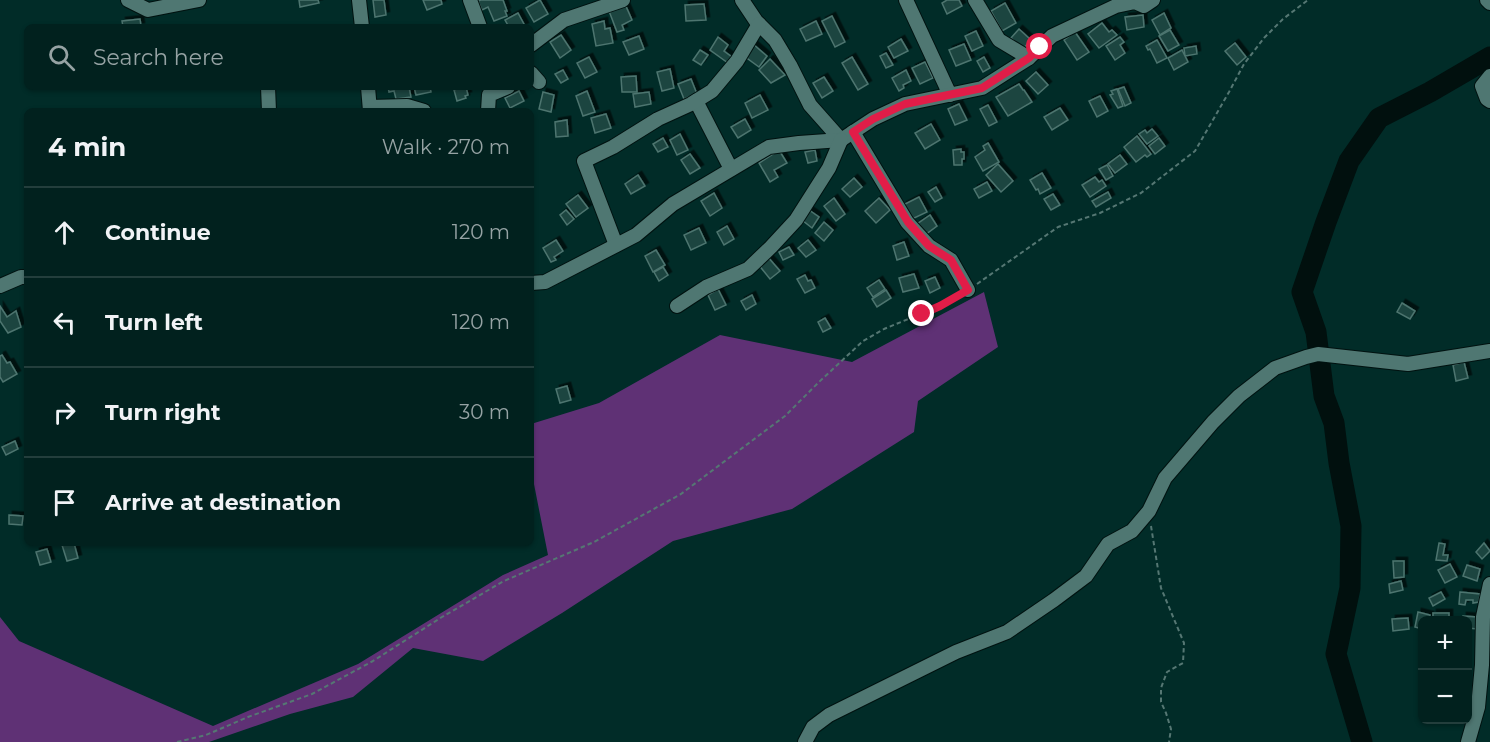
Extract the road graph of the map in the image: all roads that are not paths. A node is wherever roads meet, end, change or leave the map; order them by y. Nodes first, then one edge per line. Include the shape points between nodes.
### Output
1 (128, 0) edge
2 (199, 0) edge
3 (359, 0) edge
4 (470, 0) edge
5 (623, 0) edge
6 (742, 0) edge
7 (906, 0) edge
8 (975, 0) edge
9 (1153, 0) edge
10 (362, 24) edge
11 (479, 24) edge
12 (759, 24) junction
13 (534, 43) edge
14 (1029, 58) junction
15 (1490, 76) edge
16 (268, 90) edge
17 (368, 90) edge
18 (501, 90) edge
19 (950, 95) junction
20 (696, 101) junction
21 (1490, 101) edge
22 (269, 108) edge
23 (370, 108) edge
24 (382, 108) edge
25 (413, 108) edge
26 (488, 108) edge
27 (853, 132) junction
28 (841, 140) junction
29 (731, 169) junction
30 (616, 245) junction
31 (24, 277) edge
32 (534, 283) edge
33 (0, 286) edge
34 (968, 290) road end
35 (676, 306) dead end
36 (1490, 351) edge
37 (1490, 584) edge
38 (1484, 708) edge
39 (806, 742) edge
40 (1468, 742) edge

1 - 2 street via 148,10
3 - 10 street
4 - 11 street
5 - 13 street via 564,20
6 - 12 street
7 - 19 street
8 - 14 street via 999,40
9 - 14 street via 1144,6 1135,2 1116,6 1052,36
12 - 20 street via 737,61 712,91
12 - 28 street via 775,40 810,105
14 - 19 street via 982,88
15 - 21 street via 1482,86
16 - 22 street
17 - 23 street
18 - 26 street via 489,95
19 - 27 street via 905,104
20 - 29 street
20 - 30 street via 584,161
24 - 25 street
27 - 28 street
27 - 34 street via 908,222 929,246 951,260
28 - 29 street via 769,147
28 - 35 street via 829,168 796,220 771,247 747,269
29 - 30 street
30 - 32 street via 545,282
31 - 33 street
36 - 39 street via 1408,364 1318,354 1275,368 1213,422 1165,478 1149,512 1132,531 1108,544 1086,576 1007,632 956,651 829,715 813,728
37 - 38 street via 1483,617
38 - 40 street

